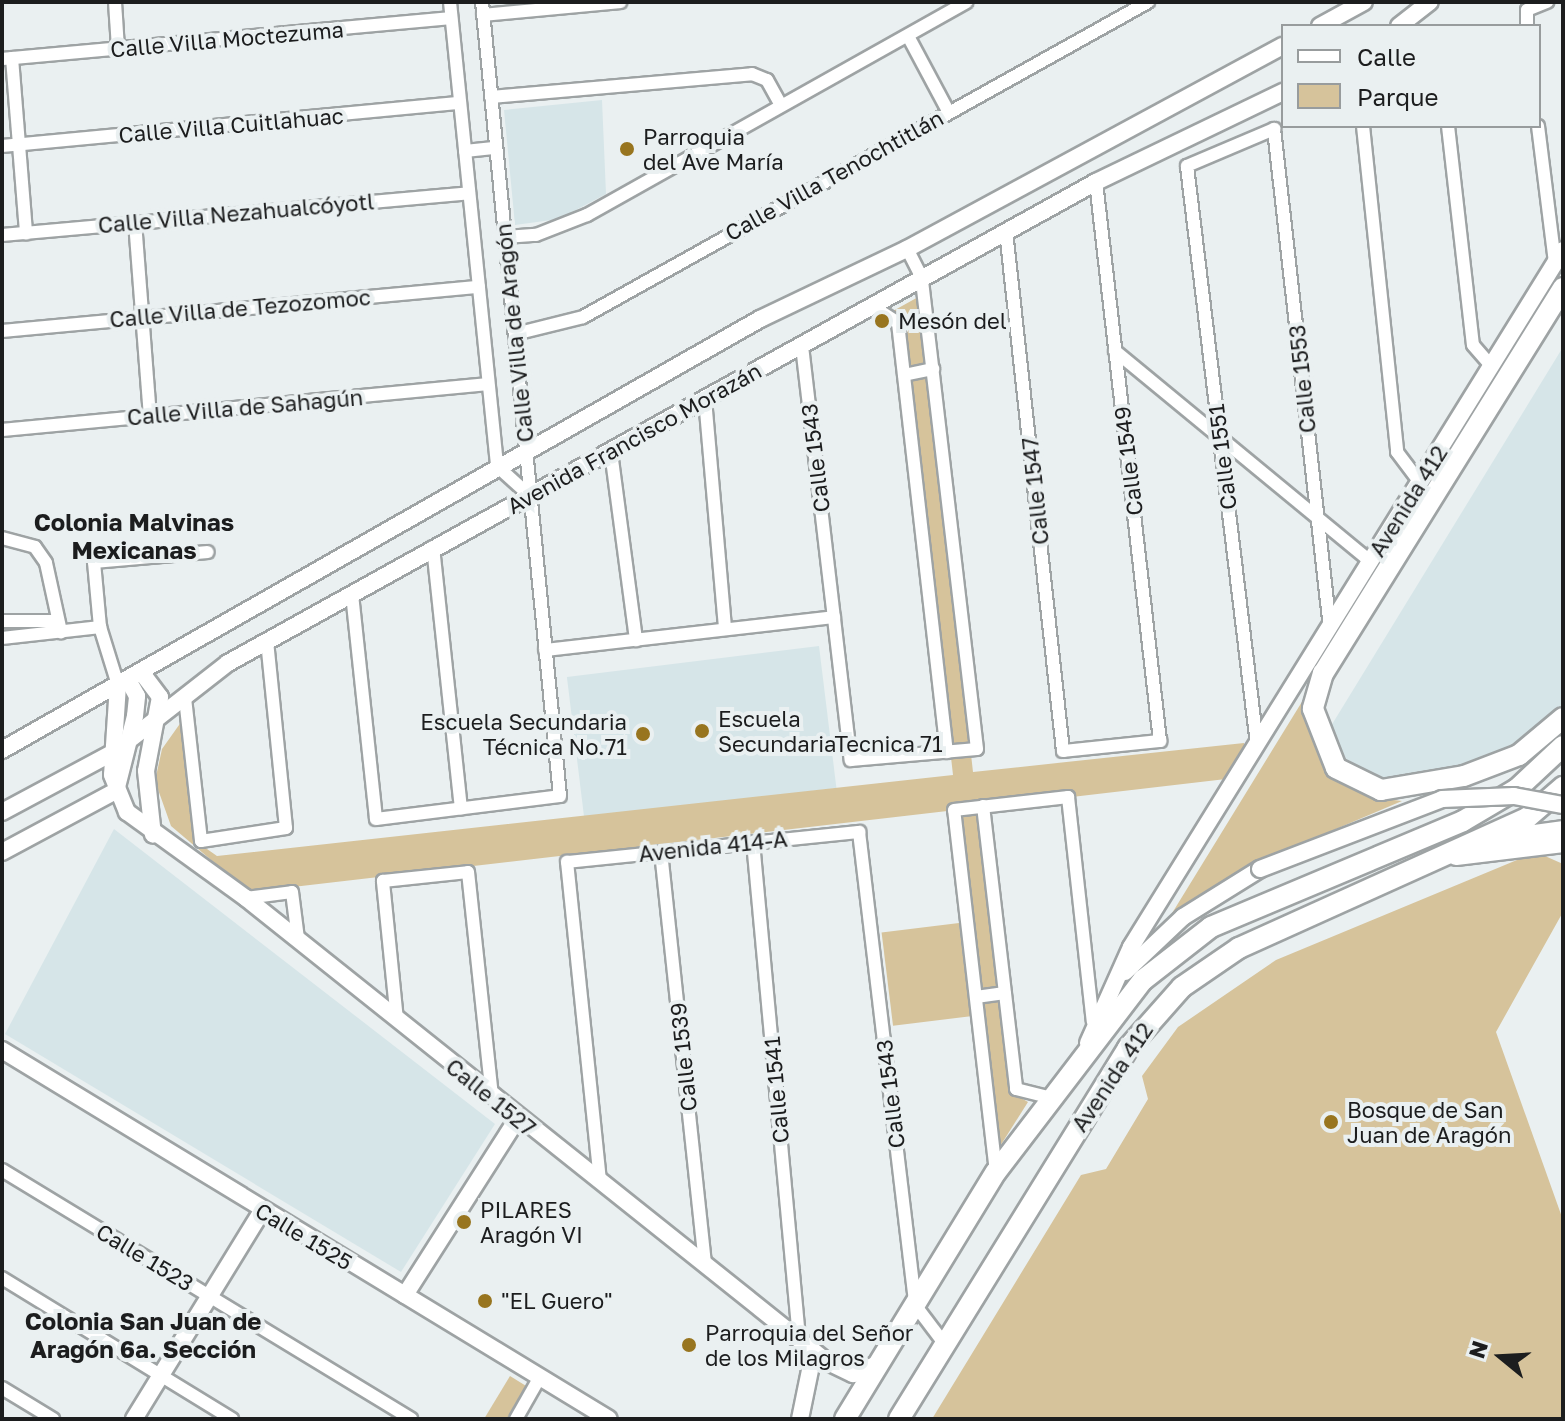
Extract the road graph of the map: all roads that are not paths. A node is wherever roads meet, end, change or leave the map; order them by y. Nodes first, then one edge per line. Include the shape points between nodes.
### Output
1 (115, 2) edge
2 (450, 2) edge
3 (620, 2) edge
4 (966, 2) edge
5 (1148, 2) edge
6 (1364, 2) edge
7 (1430, 2) edge
8 (1547, 2) edge
9 (482, 8) edge
10 (451, 18) junction
11 (1324, 24) edge
12 (1402, 24) edge
13 (1527, 24) edge
14 (908, 36) junction
15 (1281, 47) edge
16 (118, 49) junction
17 (7, 58) edge
18 (1281, 93) edge
19 (491, 97) junction
20 (460, 103) junction
21 (780, 103) junction
22 (948, 111) junction
23 (1363, 128) edge
24 (1448, 128) edge
25 (1538, 128) edge
26 (1274, 129) joint
27 (19, 144) junction
28 (2, 146) edge
29 (496, 148) junction
30 (465, 151) junction
31 (1096, 182) junction
32 (469, 193) junction
33 (135, 222) junction
34 (1006, 231) junction
35 (26, 233) junction
36 (2, 235) edge
37 (505, 237) junction
38 (907, 249) junction
39 (1559, 257) edge
40 (922, 278) junction
41 (479, 287) junction
42 (1563, 288) edge
43 (872, 306) junction
44 (144, 317) junction
45 (2, 331) edge
46 (515, 334) junction
47 (802, 346) junction
48 (1115, 351) junction
49 (1491, 366) junction
50 (933, 369) junction
51 (904, 375) junction
52 (488, 384) junction
53 (705, 399) junction
54 (150, 416) junction
55 (2, 430) edge
56 (1220, 435) junction
57 (526, 449) junction
58 (611, 452) junction
59 (497, 466) junction
60 (1420, 483) junction
61 (529, 495) junction
62 (1317, 516) junction
63 (2, 538) edge
64 (433, 547) junction
65 (208, 552) dead end
66 (1371, 562) junction
67 (352, 594) junction
68 (834, 617) junction
69 (2, 621) edge
70 (59, 627) junction
71 (100, 627) junction
72 (725, 629) junction
73 (1330, 629) junction
74 (2, 638) edge
75 (636, 640) junction
76 (267, 641) junction
77 (545, 650) junction
78 (125, 677) junction
79 (185, 698) junction
80 (1563, 718) edge
81 (156, 722) junction
82 (130, 741) junction
83 (1160, 741) joint
84 (1563, 746) edge
85 (1257, 747) junction
86 (2, 750) edge
87 (114, 752) junction
88 (947, 752) junction
89 (1563, 787) edge
90 (116, 791) junction
91 (1563, 805) edge
92 (983, 806) junction
93 (461, 809) junction
94 (2, 812) edge
95 (1563, 829) edge
96 (859, 832) joint
97 (153, 835) junction
98 (1483, 841) junction
99 (753, 842) junction
100 (1563, 842) edge
101 (2, 852) edge
102 (661, 852) junction
103 (1456, 855) junction
104 (246, 898) junction
105 (298, 939) junction
106 (1115, 981) junction
107 (1005, 993) junction
108 (976, 997) junction
109 (397, 1020) junction
110 (1093, 1022) junction
111 (1088, 1043) junction
112 (2, 1050) edge
113 (1049, 1097) junction
114 (492, 1099) junction
115 (517, 1119) junction
116 (2, 1170) edge
117 (996, 1172) junction
118 (600, 1181) junction
119 (262, 1211) junction
120 (705, 1263) junction
121 (2, 1278) edge
122 (405, 1295) junction
123 (210, 1297) junction
124 (915, 1305) junction
125 (799, 1338) junction
126 (946, 1346) junction
127 (814, 1351) junction
128 (879, 1363) junction
129 (161, 1375) junction
130 (540, 1377) junction
131 (2, 1388) edge
132 (53, 1419) edge
133 (134, 1419) edge
134 (232, 1419) edge
135 (411, 1419) edge
136 (516, 1419) edge
137 (609, 1419) edge
138 (800, 1419) edge
139 (845, 1419) edge
140 (899, 1419) edge

1 - 16 street
2 - 10 street, Calle Villa de Aragón
3 - 9 street
4 - 14 street
5 - 22 street, Calle Villa Tenochtitlán
6 - 11 street
7 - 12 street
8 - 13 street via 1527,10
9 - 19 street, Calle Villa de Aragón
10 - 16 street, Calle Villa Moctezuma
10 - 20 street, Calle Villa de Aragón
14 - 21 street
14 - 22 street
15 - 38 street, Avenida Francisco Morazán
16 - 17 street, Calle Villa Moctezuma
17 - 27 street
18 - 31 street, Avenida Francisco Morazán
19 - 21 street via 752,74 767,80
19 - 29 street, Calle Villa de Aragón
20 - 27 street, Calle Villa Cuitlahuac
20 - 30 street, Calle Villa de Aragón
21 - 37 street via 560,228
22 - 46 street, Calle Villa Tenochtitlán via 583,317
23 - 60 street via 1397,452
24 - 49 street via 1473,345
25 - 39 street
26 - 56 street, Calle 1551 via 1187,166
26 - 62 street, Calle 1553
27 - 28 street, Calle Villa Cuitlahuac
27 - 35 street
29 - 30 street
29 - 37 street, Calle Villa de Aragón
30 - 32 street, Calle Villa de Aragón
31 - 34 street, Avenida Francisco Morazán
31 - 48 street, Calle 1549
32 - 33 street, Calle Villa Nezahualcóyotl
32 - 41 street, Calle Villa de Aragón
33 - 35 street, Calle Villa Nezahualcóyotl
33 - 44 street
34 - 40 street, Avenida Francisco Morazán
34 - 83 street, Calle 1547 via 1063,751
35 - 36 street, Calle Villa Nezahualcóyotl
37 - 46 street, Calle Villa de Aragón
38 - 40 street
38 - 57 street, Avenida Francisco Morazán via 760,319
39 - 49 street, Avenida 412
40 - 43 street, Avenida Francisco Morazán
40 - 50 street
41 - 44 street, Calle Villa de Tezozomoc
41 - 52 street, Calle Villa de Aragón
42 - 80 main road via 1323,673 1313,709 1336,768 1381,790 1464,776 1519,755
43 - 47 street, Avenida Francisco Morazán
43 - 51 street via 898,323
44 - 45 street, Calle Villa de Tezozomoc
44 - 54 street
46 - 57 street, Calle Villa de Aragón
47 - 53 street, Avenida Francisco Morazán
47 - 68 street, Calle 1543
48 - 56 street
48 - 83 street, Calle 1549
49 - 60 street, Avenida 412
50 - 51 street
50 - 88 street via 977,749
51 - 88 street
52 - 54 street, Calle Villa de Sahagún
52 - 59 street, Calle Villa de Aragón
53 - 58 street, Avenida Francisco Morazán
53 - 72 street
54 - 55 street, Calle Villa de Sahagún
56 - 62 street
56 - 85 street, Calle 1551
57 - 59 street, Avenida Francisco Morazán
57 - 61 street, Calle Villa de Aragón
58 - 61 street, Avenida Francisco Morazán
58 - 75 street
59 - 61 street, Calle Villa de Aragón
59 - 78 street, Avenida Francisco Morazán
60 - 66 street, Avenida 412
61 - 64 street, Avenida Francisco Morazán
61 - 77 street
62 - 66 street
62 - 73 street, Calle 1553
63 - 70 street via 35,547 53,582
64 - 67 street, Avenida Francisco Morazán
64 - 93 street
65 - 71 street via 97,559
66 - 73 street, Avenida 412
67 - 76 street, Avenida Francisco Morazán
67 - 93 street via 376,819
68 - 72 street
68 - 88 street, Calle 1543 via 851,760
69 - 70 street
70 - 71 street
70 - 74 street
71 - 78 street
72 - 75 street
73 - 85 street, Avenida 412
75 - 77 street
76 - 79 street, Avenida Francisco Morazán
76 - 79 street via 286,828 201,841
77 - 93 street via 560,796
78 - 81 street via 158,688
78 - 82 street via 137,696
78 - 86 street, Avenida Francisco Morazán
78 - 87 street
79 - 81 street, Avenida Francisco Morazán
81 - 82 street, Avenida Francisco Morazán
81 - 97 street via 146,771
82 - 87 street, Avenida Francisco Morazán
82 - 90 street
84 - 111 main road, Avenida 412 via 1517,789 1463,821 1211,927 1143,980
85 - 106 street, Avenida 412
87 - 90 street
87 - 94 street, Avenida Francisco Morazán
89 - 98 main road, Avenida 412
90 - 97 street, Calle 1527
90 - 101 street
91 - 106 street, bridge via 1514,796 1442,799 1260,869 1183,917
92 - 107 street
92 - 108 street via 954,810
92 - 110 street via 1068,797
95 - 98 street
96 - 99 street, Avenida 414-A
96 - 124 street, Calle 1543
97 - 104 street, Calle 1527
98 - 103 main road, Avenida 412
99 - 102 street, Avenida 414-A
99 - 125 street, Calle 1541
100 - 103 main road
102 - 118 street, Avenida 414-A via 567,862
102 - 120 street, Calle 1539
103 - 126 main road, Avenida 412 via 1239,948 1182,987 1128,1048
104 - 105 street, Calle 1527
104 - 105 street via 292,892
105 - 109 street, Calle 1527
106 - 110 street, Avenida 412
107 - 108 street
107 - 113 street via 1016,1089
108 - 117 street
109 - 114 street, Calle 1527
109 - 114 street via 383,881 468,872
110 - 111 street, Avenida 412
111 - 113 main road, Avenida 412
112 - 119 street, Calle 1525
113 - 117 main road, Avenida 412
114 - 115 street, Calle 1527
115 - 118 street, Calle 1527
115 - 122 street
116 - 123 street, Calle 1523
117 - 124 main road, Avenida 412
118 - 120 street, Calle 1527
119 - 122 street, Calle 1525
119 - 123 street
120 - 125 street, Calle 1527
121 - 129 street
122 - 130 street, Calle 1525
123 - 129 street
123 - 135 street, Calle 1523
124 - 126 street
124 - 128 main road, Avenida 412
125 - 127 street, Calle 1527
126 - 140 main road, Avenida 412
127 - 128 street, Calle 1527 via 853,1374
127 - 138 street
128 - 139 main road, Avenida 412
129 - 133 street
129 - 134 street
130 - 136 street
130 - 137 street, Calle 1525
131 - 132 street

